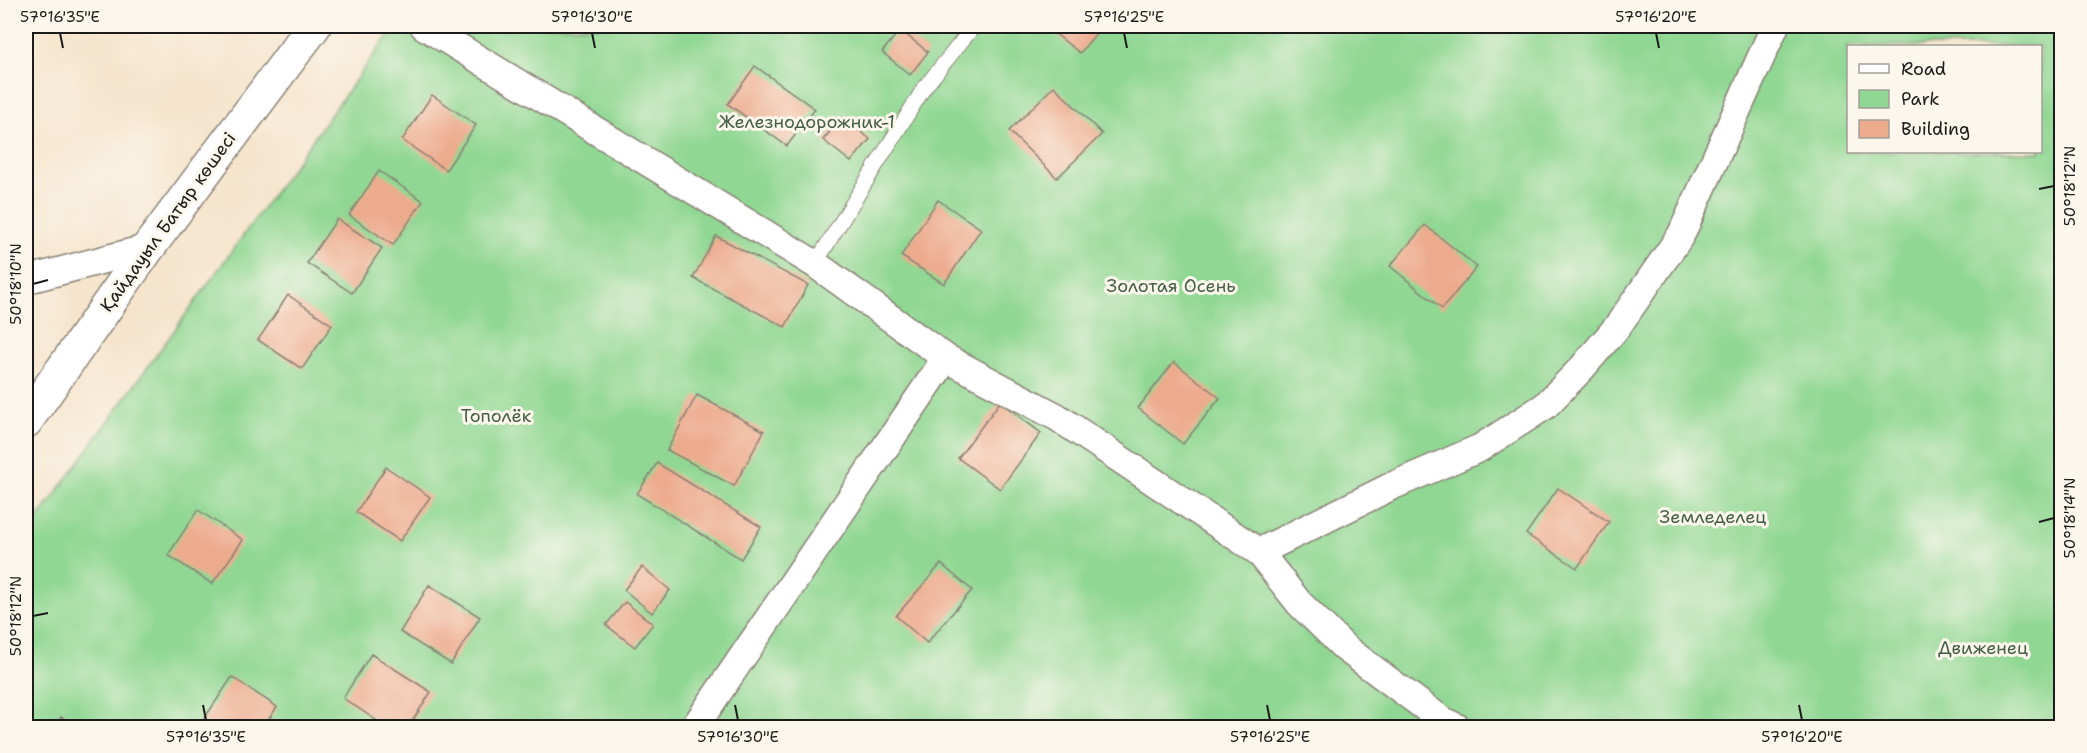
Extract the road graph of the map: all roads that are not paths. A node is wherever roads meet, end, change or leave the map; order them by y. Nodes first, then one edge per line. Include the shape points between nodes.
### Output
1 (314, 26) edge
2 (424, 26) edge
3 (974, 26) edge
4 (1775, 26) edge
5 (148, 248) junction
6 (815, 264) junction
7 (26, 280) edge
8 (946, 358) junction
9 (26, 421) edge
10 (1258, 552) junction
11 (1445, 725) edge
12 (693, 728) edge

1 - 5 street, Қайдауыл Батыр көшесі
2 - 6 street
3 - 6 lane via 924,88
4 - 10 street via 1681,235 1617,327 1545,406 1480,448
5 - 7 street
5 - 9 street, Қайдауыл Батыр көшесі
6 - 8 street
8 - 10 street via 1057,417
8 - 12 street
10 - 11 street via 1299,603 1345,648

